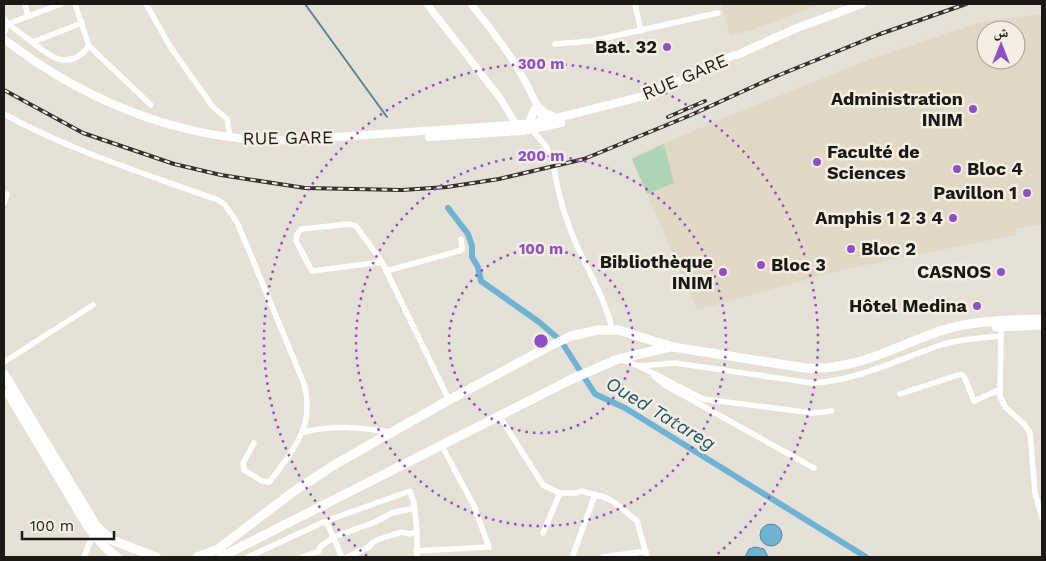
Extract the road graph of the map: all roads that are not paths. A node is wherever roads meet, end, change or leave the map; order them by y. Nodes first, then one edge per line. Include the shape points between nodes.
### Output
1 (24, 4) edge
2 (58, 4) edge
3 (75, 4) edge
4 (146, 4) edge
5 (427, 4) edge
6 (471, 4) edge
7 (636, 4) edge
8 (862, 4) edge
9 (718, 13) dead end
10 (28, 16) junction
11 (4, 19) edge
12 (82, 23) junction
13 (8, 24) junction
14 (641, 31) junction
15 (4, 32) edge
16 (4, 39) edge
17 (32, 42) junction
18 (555, 44) dead end
19 (4, 45) edge
20 (89, 46) junction
21 (739, 54) junction
22 (151, 105) dead end
23 (536, 109) junction
24 (4, 114) edge
25 (558, 119) junction
26 (517, 126) junction
27 (537, 126) junction
28 (509, 130) junction
29 (230, 138) junction
30 (551, 157) dead end
31 (554, 168) dead end
32 (7, 194) dead end
33 (4, 203) edge
34 (461, 239) dead end
35 (382, 262) junction
36 (386, 271) junction
37 (92, 305) dead end
38 (1042, 318) edge
39 (1042, 325) edge
40 (1001, 328) junction
41 (612, 329) junction
42 (673, 347) junction
43 (618, 359) junction
44 (4, 362) edge
45 (639, 366) junction
46 (651, 372) junction
47 (4, 374) edge
48 (4, 386) edge
49 (1000, 390) junction
50 (900, 394) dead end
51 (450, 400) junction
52 (832, 411) dead end
53 (500, 416) junction
54 (303, 432) junction
55 (391, 432) junction
56 (254, 443) dead end
57 (442, 446) junction
58 (814, 468) dead end
59 (560, 493) junction
60 (595, 495) junction
61 (414, 508) junction
62 (1042, 518) edge
63 (326, 521) junction
64 (418, 532) junction
65 (543, 533) dead end
66 (93, 534) junction
67 (334, 537) junction
68 (121, 544) junction
69 (133, 553) edge
70 (417, 554) edge
71 (646, 554) edge
72 (573, 555) dead end
73 (84, 557) edge
74 (115, 557) edge
75 (156, 557) edge
76 (198, 557) edge
77 (221, 557) edge
78 (248, 557) edge
79 (302, 557) edge
80 (342, 557) edge
81 (347, 557) edge
82 (603, 557) edge

1 - 10 street
2 - 10 street
3 - 12 street
4 - 29 street via 171,48 213,107 227,120
5 - 26 street via 500,98
6 - 23 street via 523,75
7 - 14 street
8 - 21 main road
9 - 14 street
10 - 13 street
11 - 13 street
12 - 17 street
12 - 20 street
13 - 15 street
13 - 17 street
14 - 18 street via 592,41
16 - 29 main road, RUE GARE via 48,70 97,98 184,129
17 - 20 street via 52,58 75,59
19 - 28 main road, RUE GARE via 72,90 120,113 182,133 229,142 294,145
20 - 22 street
21 - 25 main road, RUE GARE via 640,97
21 - 27 main road, RUE GARE via 710,71 642,100
23 - 25 main road
23 - 27 main road
23 - 27 street
24 - 54 street via 94,155 224,204 237,222 305,386 308,411
25 - 27 main road, RUE GARE
26 - 27 main road, RUE GARE
26 - 28 main road, RUE GARE
27 - 28 main road, RUE GARE
27 - 30 street
28 - 29 main road, RUE GARE via 270,141
31 - 41 street via 565,214 604,302
32 - 33 street
34 - 36 street via 462,249 459,251
35 - 35 street via 312,271 296,241 297,235 301,229 350,224 356,226
35 - 36 street
36 - 51 street
37 - 44 street
38 - 40 main road
39 - 40 main road
40 - 42 main road via 929,336 849,365 826,368 805,368
40 - 45 street via 832,382 812,383 675,363
40 - 49 street
41 - 42 main road
41 - 51 main road via 571,336
42 - 43 main road
43 - 45 street
43 - 53 main road
45 - 46 street
46 - 52 street via 703,399 813,413
46 - 58 street via 665,386
47 - 68 main road via 93,522
48 - 66 main road
49 - 50 street via 974,401 961,374
49 - 62 street via 1004,407 1030,433 1035,493
51 - 55 main road
53 - 57 main road
53 - 59 street via 543,485
54 - 55 street via 343,427
54 - 56 street via 297,445 267,482 243,468
55 - 76 main road via 293,492 218,549
57 - 70 street via 474,506 489,547
57 - 77 main road
59 - 60 street via 581,491
59 - 65 street
60 - 71 street via 614,502 637,521
60 - 72 street
61 - 63 street via 410,490
61 - 64 street
61 - 67 street via 392,513
63 - 67 street
63 - 78 street
64 - 70 street
64 - 81 street via 392,534
66 - 73 street
66 - 74 main road
67 - 79 street via 320,546 319,551
67 - 80 street
68 - 69 main road
68 - 74 main road
69 - 75 main road
71 - 82 street

